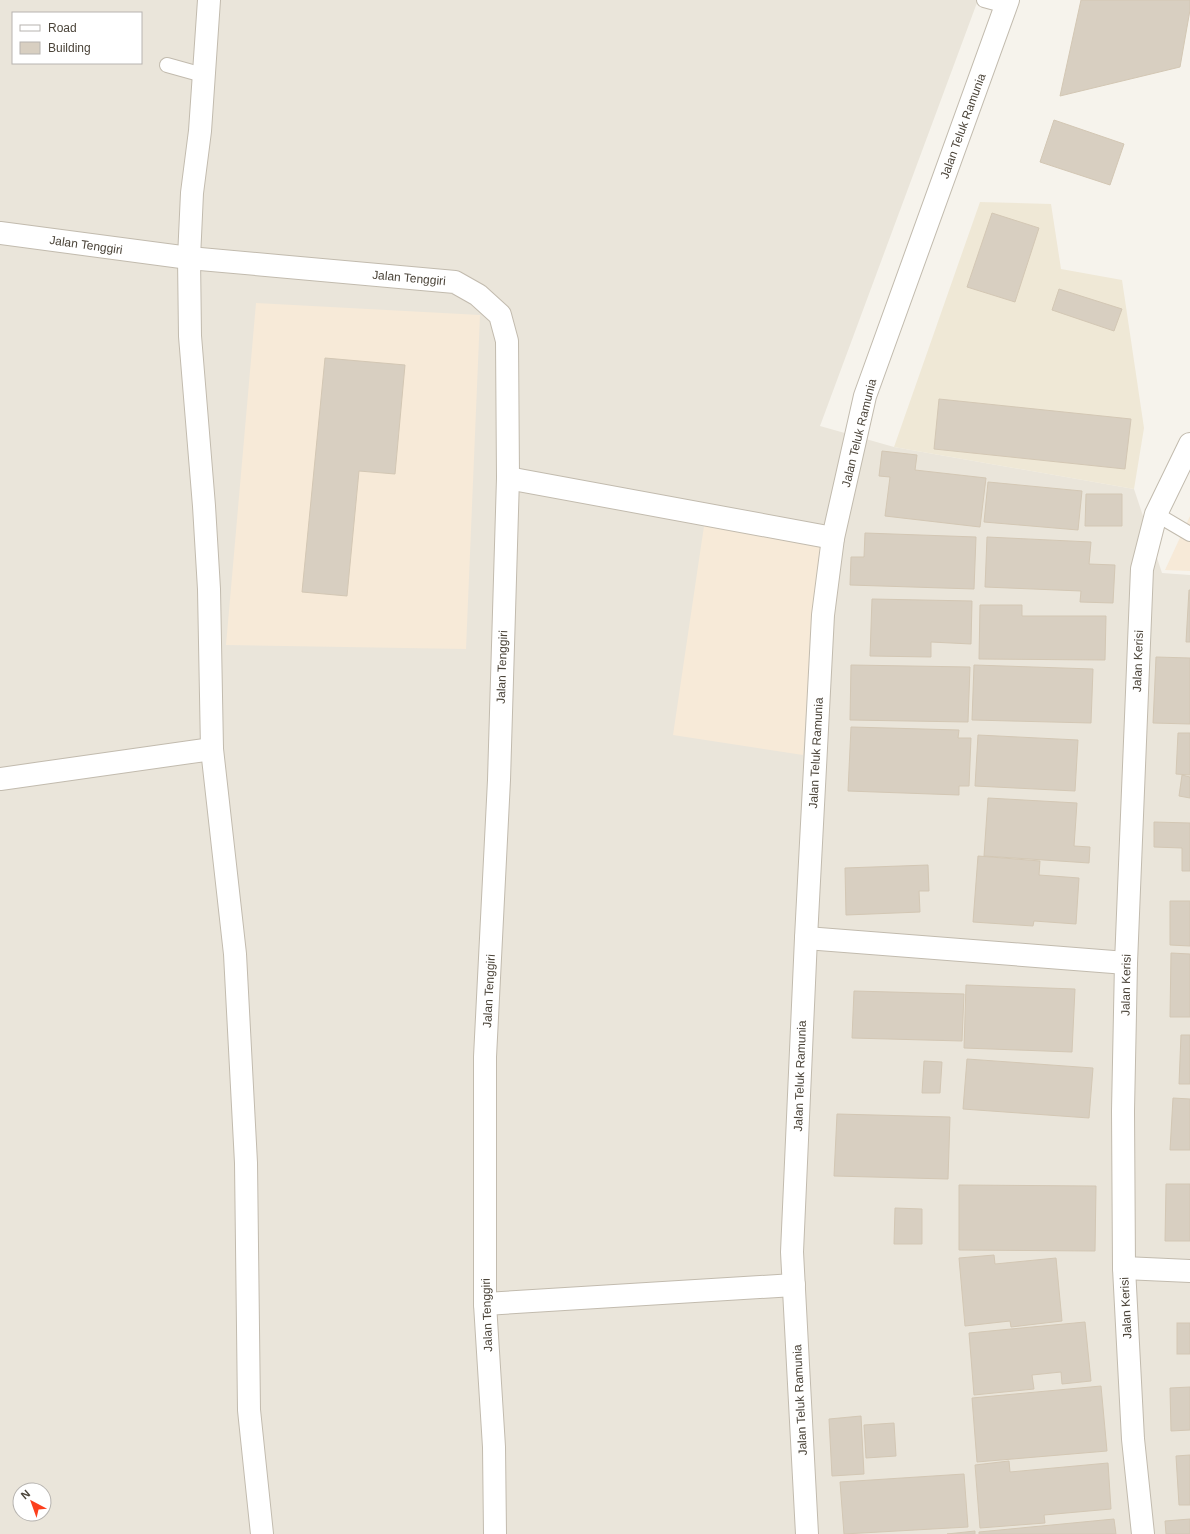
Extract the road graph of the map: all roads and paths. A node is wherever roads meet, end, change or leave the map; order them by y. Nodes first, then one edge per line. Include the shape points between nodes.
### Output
1 (209, 0) edge
2 (984, 0) edge
3 (1007, 3) edge
4 (167, 65) dead end
5 (203, 75) junction
6 (0, 233) edge
7 (189, 258) junction
8 (1190, 444) edge
9 (508, 478) junction
10 (1156, 514) junction
11 (1190, 534) edge
12 (833, 538) junction
13 (212, 749) junction
14 (0, 779) edge
15 (806, 938) junction
16 (1126, 963) junction
17 (1124, 1268) junction
18 (1190, 1271) edge
19 (794, 1284) junction
20 (485, 1304) junction
21 (262, 1534) edge
22 (495, 1534) edge
23 (807, 1534) edge
24 (1143, 1534) edge

1 - 5 street
2 - 3 lane
3 - 12 street, Jalan Teluk Ramunia via 865,396
4 - 5 lane
5 - 7 street via 192,192
6 - 7 street, Jalan Tenggiri
7 - 9 street, Jalan Tenggiri via 455,282 478,295 500,315 507,341
7 - 13 street via 190,336 209,589
8 - 10 street, Jalan Kerisi
9 - 12 street
9 - 20 street, Jalan Tenggiri via 499,788 485,1057
10 - 11 lane
10 - 16 street, Jalan Kerisi via 1142,569
12 - 15 street, Jalan Teluk Ramunia via 823,615
13 - 14 street
13 - 21 street via 235,954 246,1163 249,1410
15 - 16 street
15 - 19 street, Jalan Teluk Ramunia via 792,1252
16 - 17 street, Jalan Kerisi via 1123,1111
17 - 18 street
17 - 24 street, Jalan Kerisi via 1133,1439
19 - 20 street
19 - 23 street, Jalan Teluk Ramunia
20 - 22 street, Jalan Tenggiri via 494,1447

